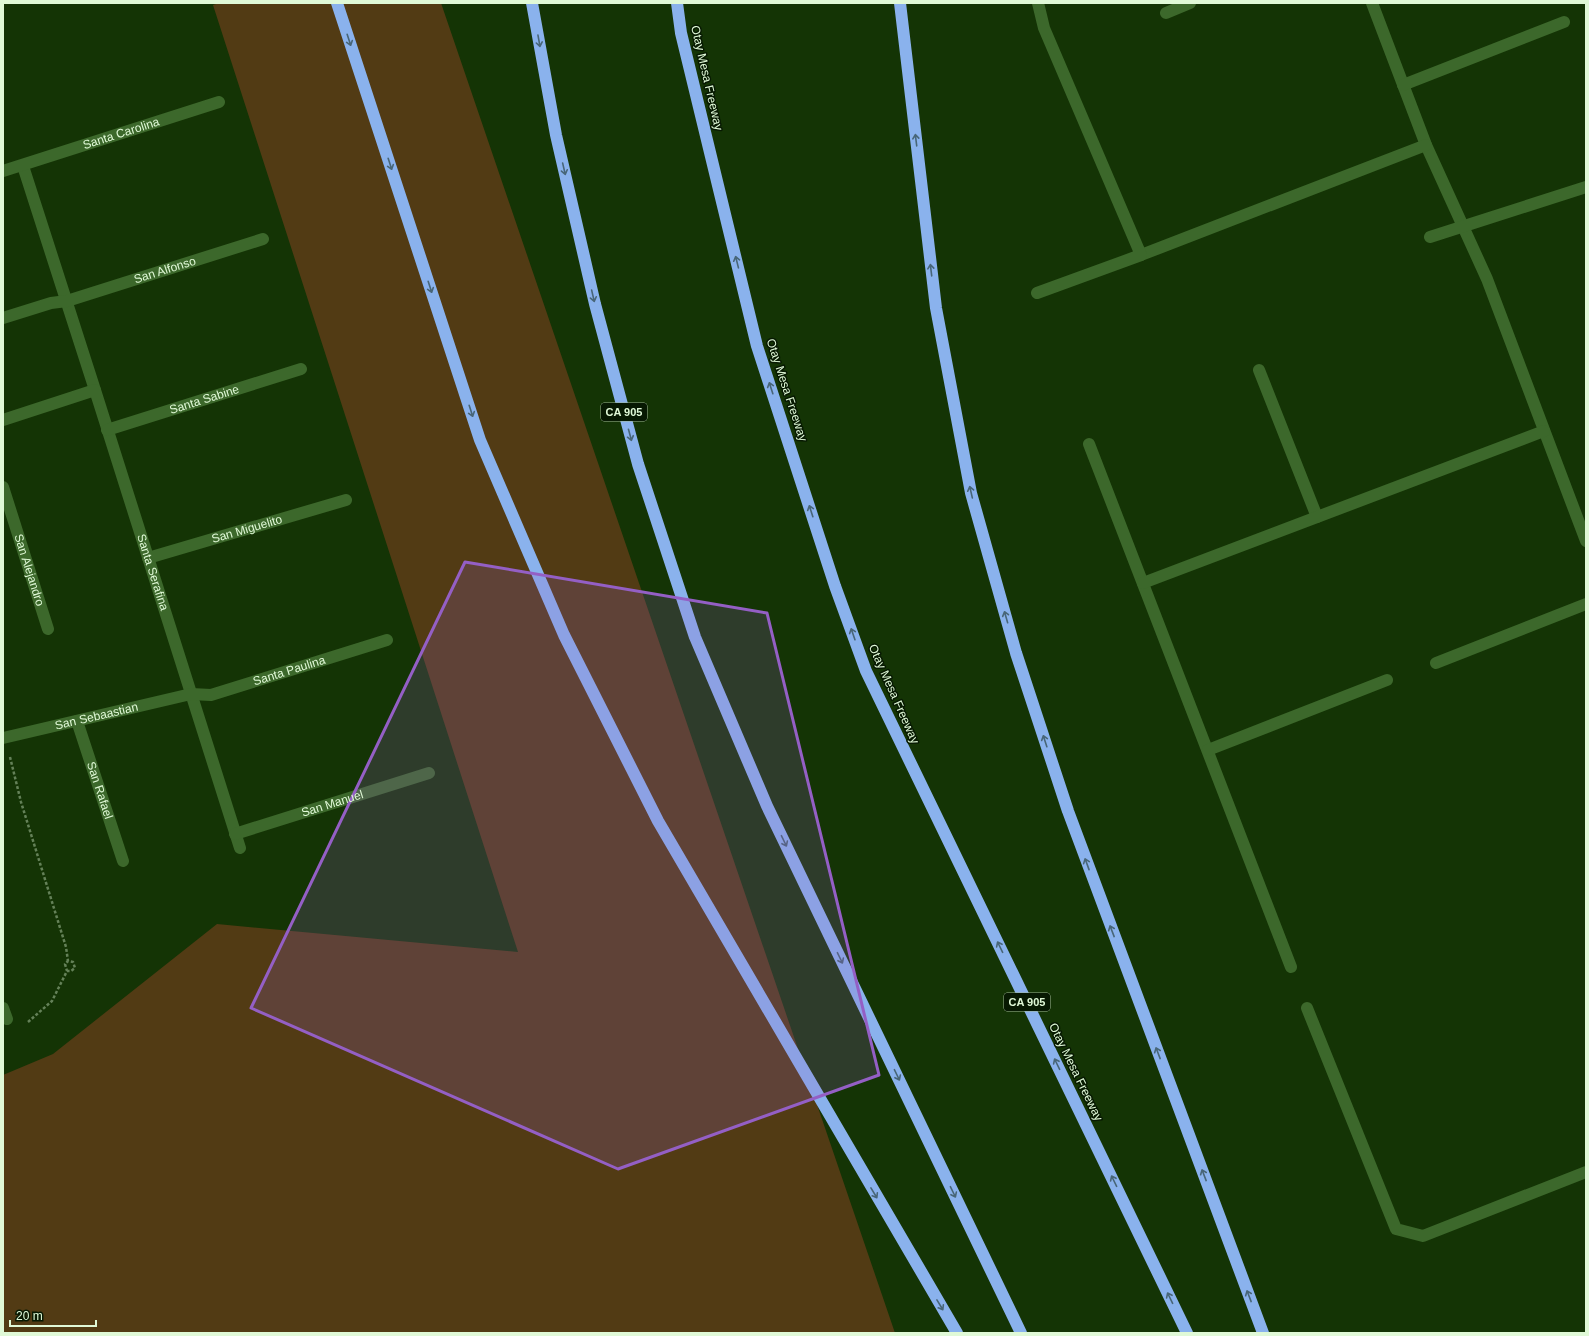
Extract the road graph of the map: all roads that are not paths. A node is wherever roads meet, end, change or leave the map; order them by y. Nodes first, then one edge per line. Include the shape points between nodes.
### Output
1 (337, 3) edge
2 (532, 3) edge
3 (677, 3) edge
4 (900, 3) edge
5 (1038, 3) edge
6 (1190, 3) edge
7 (1372, 3) edge
8 (1166, 13) dead end
9 (1564, 22) dead end
10 (1403, 85) junction
11 (219, 102) dead end
12 (1426, 145) junction
13 (24, 166) junction
14 (3, 171) edge
15 (1586, 187) edge
16 (1463, 226) junction
17 (1430, 237) dead end
18 (263, 239) dead end
19 (1141, 255) junction
20 (1037, 293) dead end
21 (67, 301) junction
22 (3, 318) edge
23 (301, 368) dead end
24 (1259, 370) dead end
25 (95, 390) junction
26 (3, 420) edge
27 (107, 430) junction
28 (1544, 431) junction
29 (1088, 444) dead end
30 (3, 487) edge
31 (346, 500) dead end
32 (1317, 517) junction
33 (1586, 541) edge
34 (148, 558) junction
35 (1143, 583) junction
36 (1586, 604) edge
37 (48, 630) dead end
38 (387, 640) dead end
39 (1436, 663) dead end
40 (1387, 680) dead end
41 (191, 694) junction
42 (77, 720) junction
43 (4, 737) edge
44 (1208, 750) junction
45 (429, 773) dead end
46 (235, 834) junction
47 (240, 848) dead end
48 (123, 861) dead end
49 (1291, 967) dead end
50 (1307, 1008) dead end
51 (1586, 1172) edge
52 (957, 1333) edge
53 (1021, 1333) edge
54 (1188, 1333) edge
55 (1263, 1333) edge

1 -> 52 highway via 480,440 564,635 658,821
2 -> 53 highway, CA 905 via 556,135 595,304 638,464 695,637 767,806
54 -> 3 highway, Otay Mesa Freeway / CA 905 via 866,671 835,586 757,346 681,33
55 -> 4 highway via 1068,811 1016,652 971,493 936,308
5 - 19 street via 1044,28
6 - 8 street
7 - 10 street
9 - 10 street
10 - 12 street
11 - 13 street, Santa Carolina
12 - 16 street
12 - 19 street
13 - 14 street, Santa Carolina
13 - 21 street, Santa Serafina
15 - 16 street
16 - 17 street
16 - 28 street via 1488,279
18 - 21 street, San Alfonso
19 - 20 street
21 - 22 street, San Alfonso via 51,303
21 - 25 street, Santa Serafina
23 - 27 street, Santa Sabine
24 - 32 street
25 - 26 street
25 - 27 street, Santa Serafina
27 - 34 street, Santa Serafina
28 - 32 street
28 - 33 street
29 - 35 street
30 - 37 street, San Alejandro
31 - 34 street, San Miguelito
32 - 35 street
34 - 41 street, Santa Serafina
35 - 44 street
36 - 39 street
38 - 41 street, Santa Paulina via 211,695
40 - 44 street
41 - 42 street, San Sebaastian
41 - 46 street, Santa Serafina
42 - 43 street, San Sebaastian
42 - 48 street, San Rafael
44 - 49 street
45 - 46 street, San Manuel
46 - 47 street, Santa Serafina
50 - 51 street via 1396,1229 1423,1236

